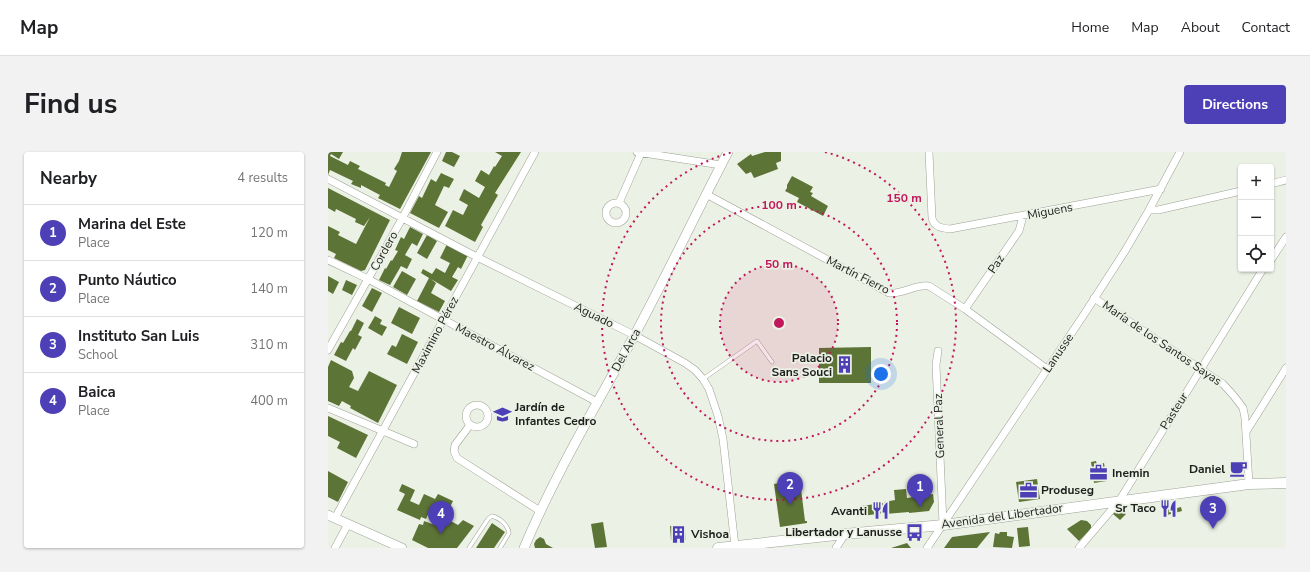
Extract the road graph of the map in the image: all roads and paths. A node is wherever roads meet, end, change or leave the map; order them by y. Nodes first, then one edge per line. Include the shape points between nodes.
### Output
1 (437, 152) edge
2 (535, 152) edge
3 (639, 152) edge
4 (728, 152) edge
5 (929, 152) edge
6 (1180, 152) edge
7 (721, 165) junction
8 (328, 179) edge
9 (1286, 180) edge
10 (1274, 183) edge
11 (1161, 189) junction
12 (1238, 192) edge
13 (706, 194) junction
14 (619, 203) dead end
15 (1149, 210) junction
16 (1023, 216) junction
17 (403, 217) junction
18 (1286, 237) edge
19 (1274, 255) edge
20 (477, 257) junction
21 (328, 260) edge
22 (1261, 272) edge
23 (368, 279) junction
24 (1094, 298) junction
25 (965, 309) junction
26 (444, 320) junction
27 (634, 335) junction
28 (328, 350) edge
29 (938, 351) dead end
30 (772, 362) dead end
31 (1201, 368) junction
32 (1286, 368) edge
33 (1047, 369) junction
34 (703, 379) junction
35 (597, 402) junction
36 (328, 408) edge
37 (470, 425) dead end
38 (383, 431) junction
39 (1246, 432) junction
40 (414, 444) dead end
41 (1286, 483) edge
42 (1249, 484) junction
43 (1119, 501) junction
44 (540, 511) junction
45 (332, 517) edge
46 (348, 524) junction
47 (943, 525) junction
48 (845, 534) junction
49 (735, 546) junction
50 (335, 548) edge
51 (402, 548) edge
52 (469, 548) edge
53 (500, 548) edge
54 (524, 548) edge
55 (719, 548) edge
56 (836, 548) edge
57 (927, 548) edge
58 (1079, 548) edge

1 - 17 street, Cordero
2 - 20 street, Maximino Pérez
3 - 7 street
3 - 14 street
4 - 7 street, Del Arca
5 - 16 street, Miguens via 932,218 938,228 950,229
6 - 11 street, Lanusse
7 - 13 street, Del Arca
8 - 17 street, Aguado
9 - 10 street
11 - 15 street, Lanusse
11 - 16 street, Miguens
12 - 15 street
13 - 25 street, Martín Fierro via 889,292 902,292 923,285 930,286
13 - 27 street, Del Arca
15 - 24 street, Lanusse
16 - 25 street, Paz via 1019,231
17 - 20 street, Aguado
17 - 23 street, Cordero
18 - 19 street
20 - 26 street, Maximino Pérez
20 - 27 street, Aguado
21 - 23 street, Maestro Álvarez
22 - 31 street, Pasteur
23 - 26 street, Maestro Álvarez
23 - 28 street, Cordero
24 - 31 street, María de los Santos Sayas
24 - 33 street, Lanusse
25 - 33 street, Martín Fierro
26 - 35 street, Maestro Álvarez
26 - 38 street, Maximino Pérez
27 - 34 street, Aguado via 685,363
27 - 35 street, Del Arca
29 - 47 street, General Paz via 936,365
30 - 34 lane via 757,341
31 - 39 street, María de los Santos Sayas via 1223,384 1234,396 1242,408
31 - 43 street, Pasteur
32 - 39 street
33 - 47 street, Lanusse
34 - 49 street, Aguado via 713,399 723,439
35 - 44 street, Del Arca
36 - 38 street
37 - 44 street via 455,445 457,458
38 - 40 street
38 - 45 street, Maximino Pérez
39 - 42 street, María de los Santos Sayas
41 - 42 main road, Avenida del Libertador
42 - 43 main road, Avenida del Libertador
43 - 47 main road, Avenida del Libertador
43 - 58 street, Pasteur
44 - 54 street, Del Arca
45 - 46 street
46 - 50 street
46 - 51 street
47 - 48 main road, Avenida del Libertador
47 - 57 street, Lanusse
48 - 49 main road, Avenida del Libertador
48 - 56 street
49 - 55 main road, Avenida del Libertador
52 - 53 lane via 492,516 508,527 509,533

